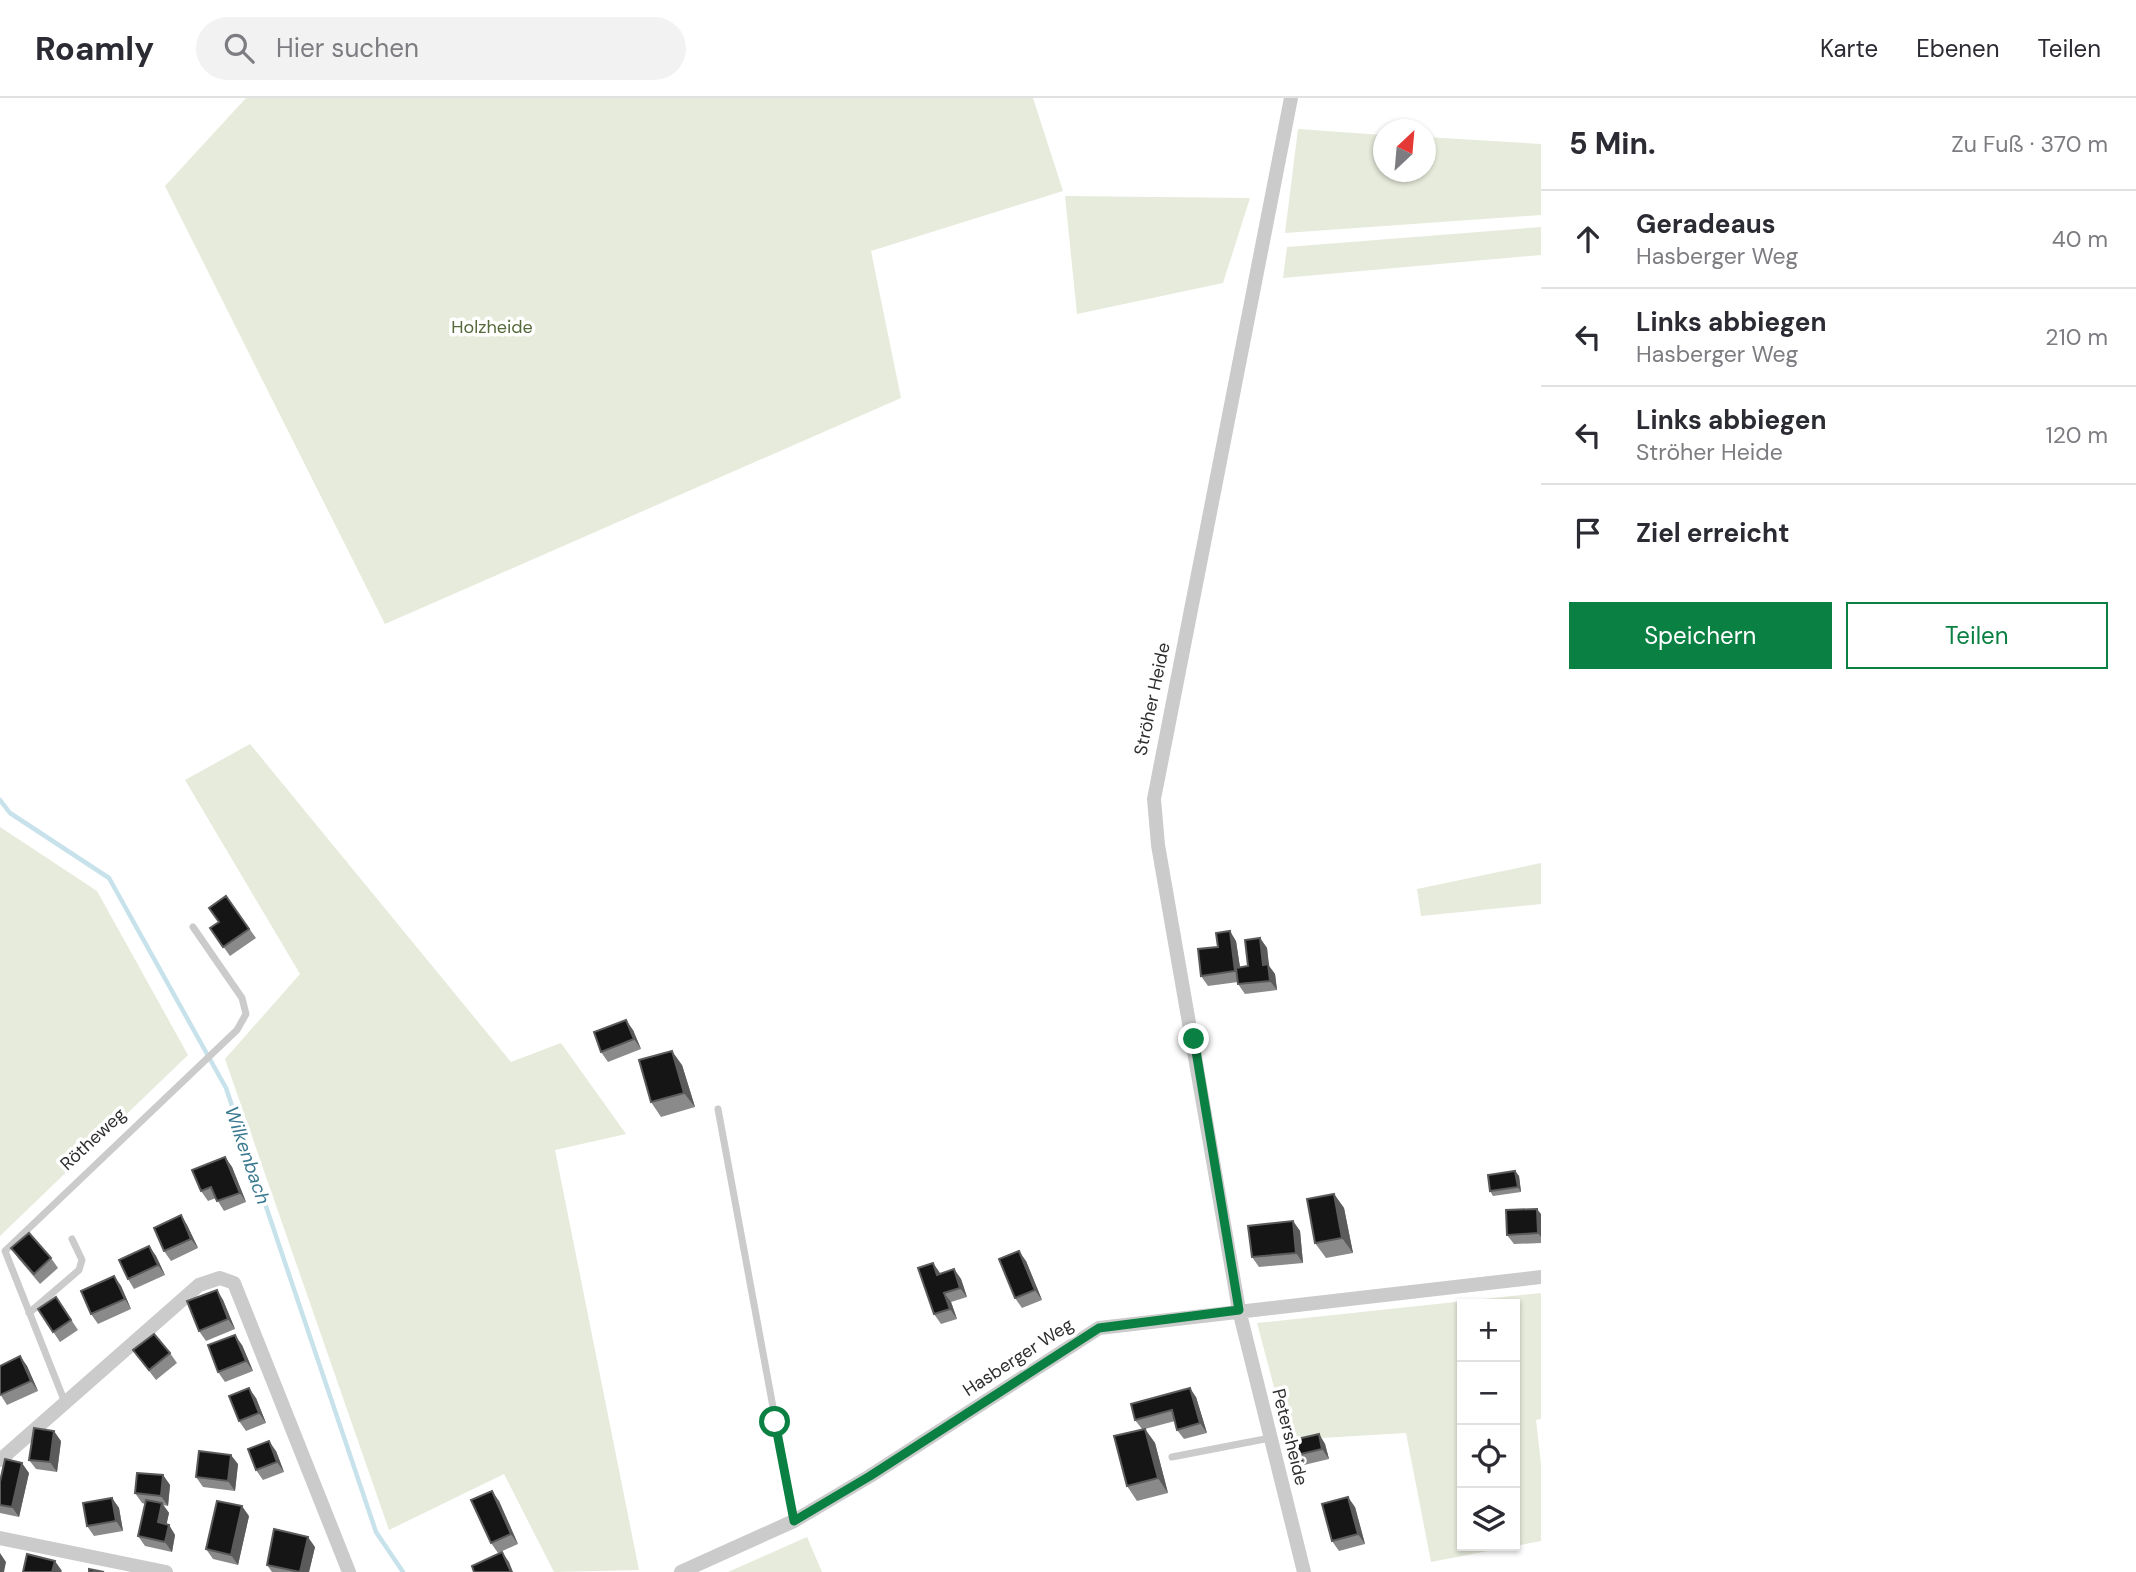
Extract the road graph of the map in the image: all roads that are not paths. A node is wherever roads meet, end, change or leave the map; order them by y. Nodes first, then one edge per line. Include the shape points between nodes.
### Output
1 (1292, 98) edge
2 (193, 927) dead end
3 (718, 1109) dead end
4 (72, 1240) dead end
5 (1541, 1277) edge
6 (1239, 1310) junction
7 (30, 1313) junction
8 (64, 1400) junction
9 (1271, 1437) junction
10 (1172, 1457) dead end
11 (0, 1460) edge
12 (794, 1521) junction
13 (0, 1538) edge
14 (166, 1572) edge
15 (349, 1572) edge
16 (681, 1572) edge
17 (1304, 1572) edge

1 - 6 street, Ströher Heide via 1154,799 1158,845
2 - 7 lane, Rötheweg via 242,998 246,1014 217,1050 5,1251
3 - 12 lane
4 - 7 lane via 82,1261 79,1270
5 - 6 street, Hasberger Weg
6 - 9 street, Petersheide
6 - 12 street, Hasberger Weg via 1099,1328
7 - 8 lane, Rötheweg
8 - 11 street
8 - 15 street via 200,1285 220,1278 234,1283
9 - 10 lane
9 - 17 street, Petersheide
12 - 16 street, Hasberger Weg
13 - 14 street

